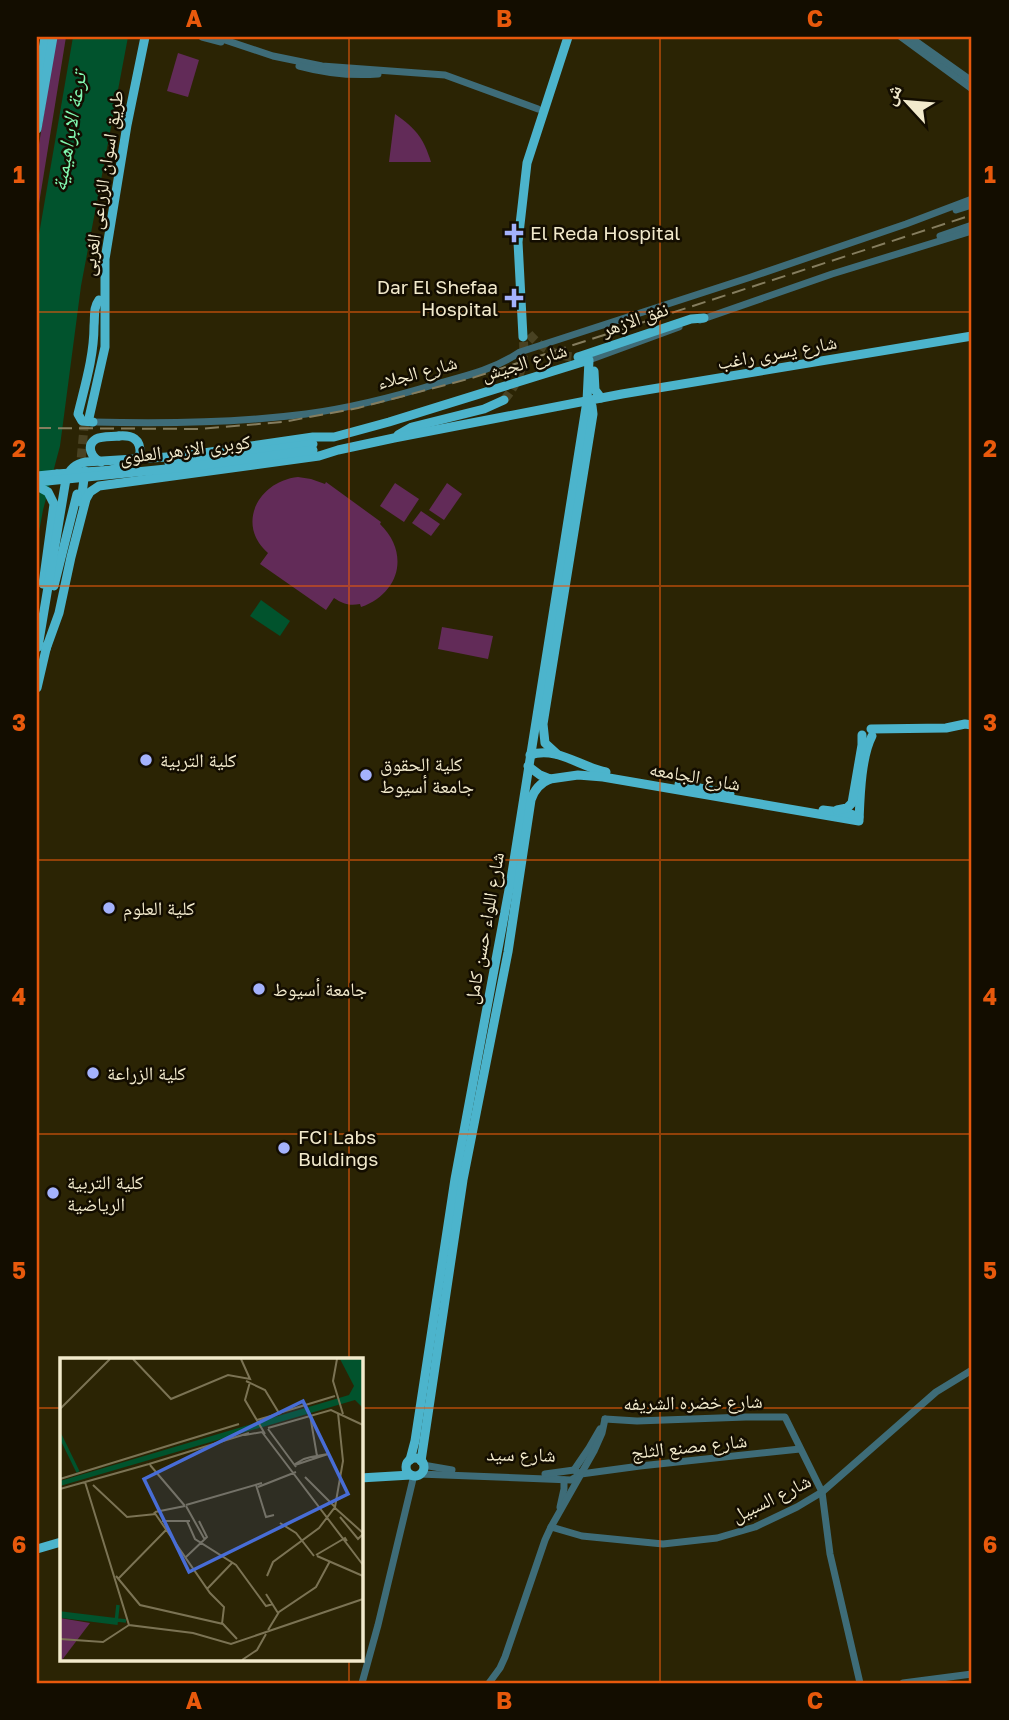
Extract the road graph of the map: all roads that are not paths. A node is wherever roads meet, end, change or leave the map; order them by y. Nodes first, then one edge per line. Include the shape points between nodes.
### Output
1 (45, 37) edge
2 (52, 37) edge
3 (143, 37) edge
4 (202, 37) edge
5 (216, 37) edge
6 (563, 37) edge
7 (568, 37) edge
8 (901, 37) edge
9 (910, 37) edge
10 (45, 62) junction
11 (138, 63) junction
12 (399, 72) junction
13 (972, 81) edge
14 (37, 88) edge
15 (972, 89) edge
16 (538, 108) junction
17 (37, 129) edge
18 (972, 199) edge
19 (972, 205) edge
20 (942, 211) junction
21 (972, 225) edge
22 (972, 231) edge
23 (925, 246) junction
24 (519, 310) junction
25 (704, 318) junction
26 (523, 336) tunnel mouth
27 (972, 337) edge
28 (578, 357) tunnel mouth
29 (591, 360) junction
30 (601, 398) junction
31 (587, 401) junction
32 (89, 419) junction
33 (389, 422) junction
34 (334, 437) junction
35 (394, 438) junction
36 (313, 447) junction
37 (338, 450) junction
38 (107, 464) junction
39 (79, 470) junction
40 (37, 476) edge
41 (37, 484) edge
42 (110, 484) junction
43 (558, 603) junction
44 (37, 622) edge
45 (40, 648) edge
46 (37, 688) edge
47 (970, 722) edge
48 (868, 733) junction
49 (557, 754) junction
50 (530, 755) junction
51 (571, 760) junction
52 (528, 766) junction
53 (587, 771) junction
54 (568, 776) junction
55 (550, 779) junction
56 (828, 811) junction
57 (859, 819) junction
58 (503, 951) junction
59 (443, 1284) junction
60 (972, 1370) edge
61 (800, 1449) junction
62 (408, 1462) junction
63 (418, 1470) junction
64 (577, 1472) junction
65 (391, 1475) junction
66 (362, 1478) edge
67 (564, 1480) junction
68 (822, 1492) junction
69 (556, 1518) junction
70 (551, 1527) junction
71 (60, 1542) edge
72 (37, 1549) edge
73 (972, 1674) edge
74 (362, 1683) edge
75 (489, 1683) edge
76 (860, 1683) edge
77 (903, 1683) edge

1 - 10 main road
2 - 10 main road
3 - 11 main road, طريق اسوان الزراعى الغربى
4 - 12 street via 321,71 358,75
5 - 12 street via 304,63
6 - 16 main road
7 - 24 main road via 527,163 518,242
8 - 15 street
9 - 13 street
10 - 14 main road
10 - 17 main road
11 - 32 main road, طريق اسوان الزراعى الغربى via 105,259 105,346
11 - 32 main road, طريق اسوان الزراعى الغربى via 99,264 94,344 78,414 82,421
12 - 16 street via 450,77
16 - 24 main road via 521,164 513,234
18 - 20 street, شارع الجلاء
19 - 20 street
20 - 32 street, شارع الجلاء via 520,352 490,368 386,398 264,419 185,423
21 - 23 street
22 - 23 street, شارع الجيش
23 - 25 street, شارع الجيش
24 - 26 main road
25 - 28 main road, نفق الازهر
25 - 29 street, شارع الجيش
27 - 30 main road, شارع يسرى راغب
29 - 30 main road via 594,387
29 - 31 main road, شارع اللواء حسن كامل
29 - 33 main road, شارع الجيش
30 - 31 main road, شارع يسرى راغب
31 - 35 main road
31 - 43 main road, شارع اللواء حسن كامل
33 - 34 main road, شارع الجيش
33 - 35 main road via 404,424 502,399 484,409 412,427
34 - 36 main road, كوبرى الازهر العلوى
34 - 38 main road, شارع الجيش
35 - 37 main road
36 - 37 main road, كوبرى الازهر العلوى
36 - 38 main road, كوبرى الازهر العلوى, bridge
36 - 41 main road, كوبرى الازهر العلوى, bridge
37 - 42 main road
38 - 38 main road, bridge via 134,462 140,454 139,443 128,436 99,438 91,453
38 - 39 main road, شارع الجيش via 81,463
38 - 40 main road, كوبرى الازهر العلوى, bridge
38 - 42 main road via 116,465 120,472
39 - 45 main road via 83,494
39 - 45 main road via 66,479
41 - 44 main road via 53,500
42 - 45 main road via 92,490 85,502 59,612
43 - 49 main road, شارع اللواء حسن كامل via 543,731 545,743
43 - 50 main road, شارع اللواء حسن كامل
45 - 46 main road
47 - 48 main road
48 - 56 main road via 851,805
48 - 57 main road
49 - 50 main road, شارع الجامعه
49 - 51 main road, شارع الجامعه
50 - 52 main road, شارع اللواء حسن كامل
51 - 53 main road, شارع الجامعه
51 - 54 main road via 573,770
52 - 55 main road
52 - 58 main road, شارع اللواء حسن كامل
53 - 54 main road, شارع الجامعه
53 - 56 main road, شارع الجامعه
53 - 57 main road, شارع الجامعه
54 - 55 main road, شارع الجامعه
55 - 58 main road, شارع اللواء حسن كامل via 533,792
56 - 57 main road, شارع الجامعه
58 - 59 main road, شارع اللواء حسن كامل
59 - 62 main road, شارع اللواء حسن كامل
59 - 63 main road, شارع اللواء حسن كامل
60 - 68 street, شارع السبيل via 938,1390
61 - 64 street, شارع مصنع الثلج
61 - 64 street, شارع خضره الشريفه via 782,1416 605,1419 600,1440
61 - 68 street
62 - 63 main road via 407,1471
62 - 63 main road via 415,1458
62 - 65 main road, شارع سيد
63 - 64 street, شارع سيد
63 - 65 main road, شارع سيد
63 - 67 street, شارع سيد
63 - 74 street
64 - 67 street, شارع سيد via 574,1479
64 - 69 street
65 - 66 main road, شارع سيد
67 - 69 street
68 - 70 street, شارع السبيل via 755,1527 690,1542 635,1542
68 - 76 street via 830,1553
69 - 70 street
70 - 75 street via 505,1657
71 - 72 main road
73 - 77 street

